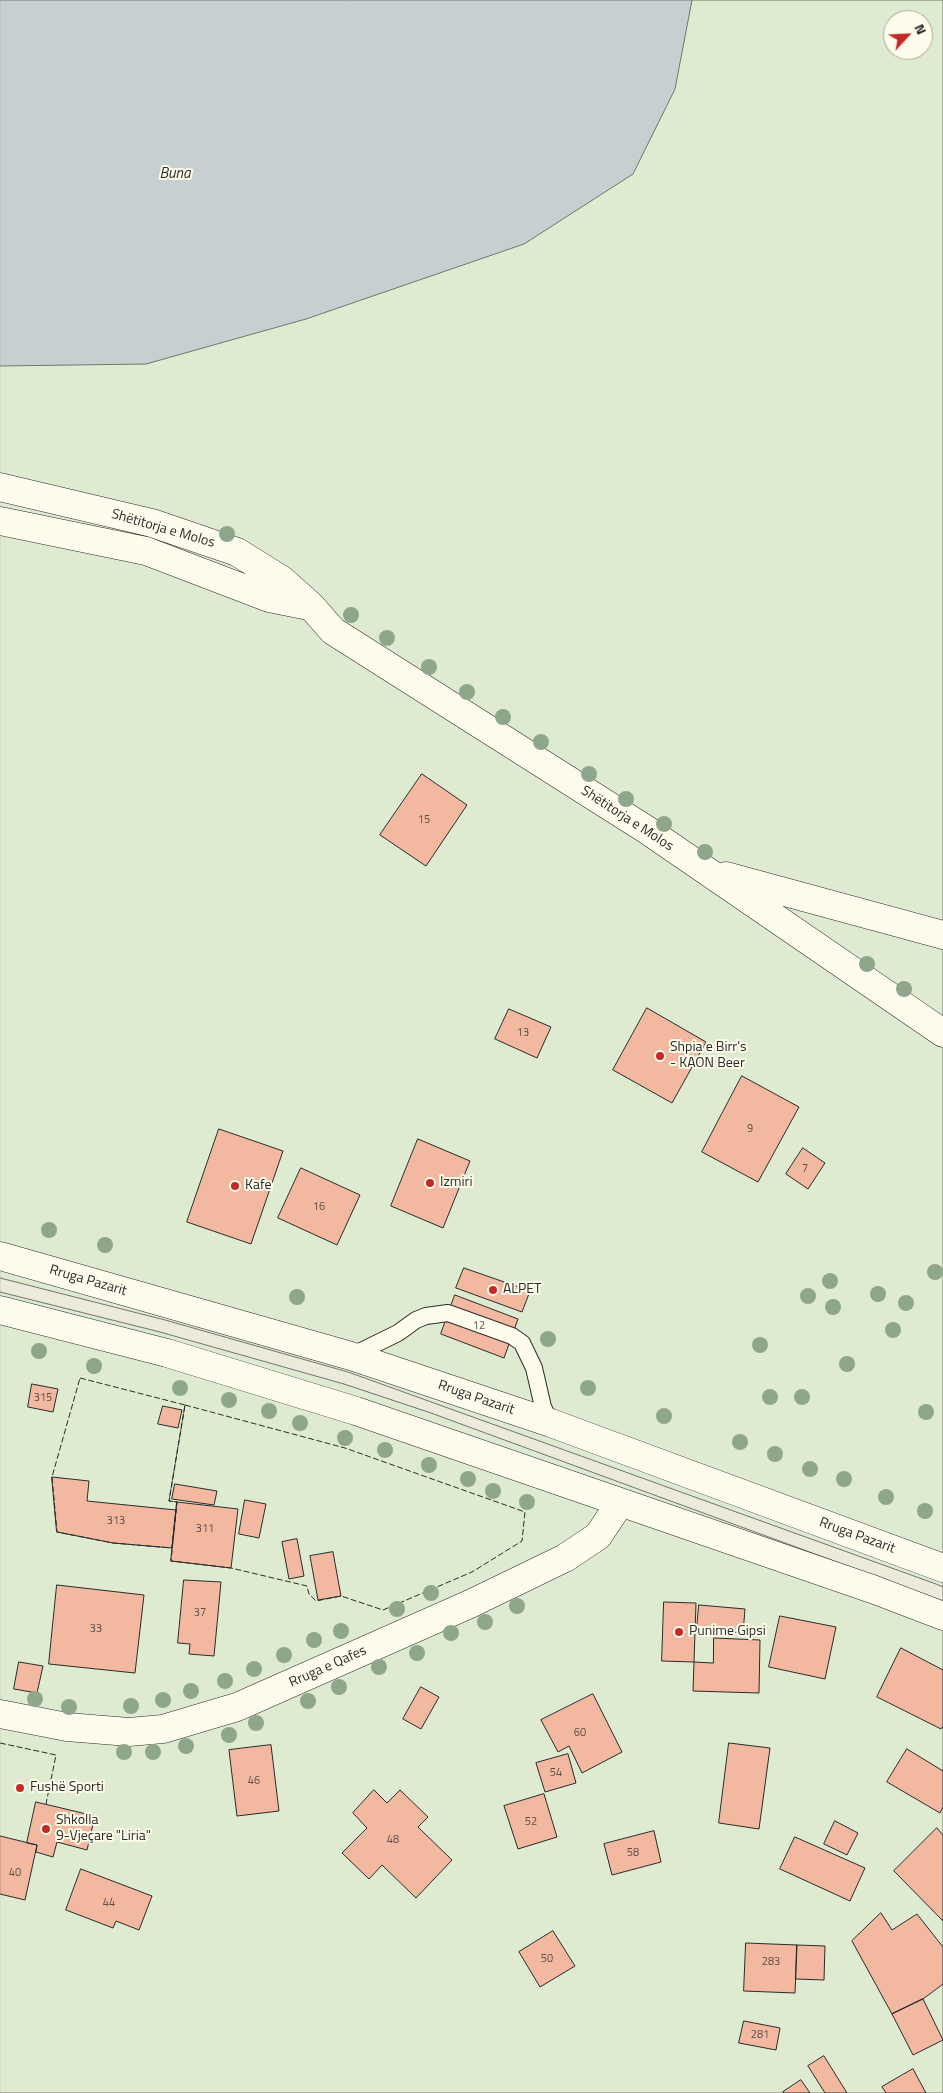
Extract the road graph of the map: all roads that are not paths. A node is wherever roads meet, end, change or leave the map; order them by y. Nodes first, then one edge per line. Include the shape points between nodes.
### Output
1 (0, 487) edge
2 (0, 521) edge
3 (311, 606) junction
4 (706, 871) junction
5 (943, 935) edge
6 (943, 1033) edge
7 (0, 1256) edge
8 (0, 1310) edge
9 (351, 1356) junction
10 (551, 1423) junction
11 (620, 1503) junction
12 (943, 1568) edge
13 (943, 1616) edge
14 (0, 1714) edge

1 - 3 street, Shëtitorja e Molos via 152,523 237,552 282,580
2 - 3 street, Shëtitorja e Molos via 146,551 269,598
3 - 4 street, Shëtitorja e Molos via 333,631 647,830
4 - 5 street
4 - 6 street, Shëtitorja e Molos
7 - 9 street, Rruga Pazarit
8 - 11 street via 266,1382
9 - 10 street, Rruga Pazarit
9 - 10 lane via 398,1333 416,1320 448,1313 512,1336 522,1343 534,1368 543,1407
10 - 12 street, Rruga Pazarit
11 - 13 street
11 - 14 street, Rruga e Qafes via 598,1536 565,1558 470,1604 237,1707 163,1729 129,1732 67,1727

